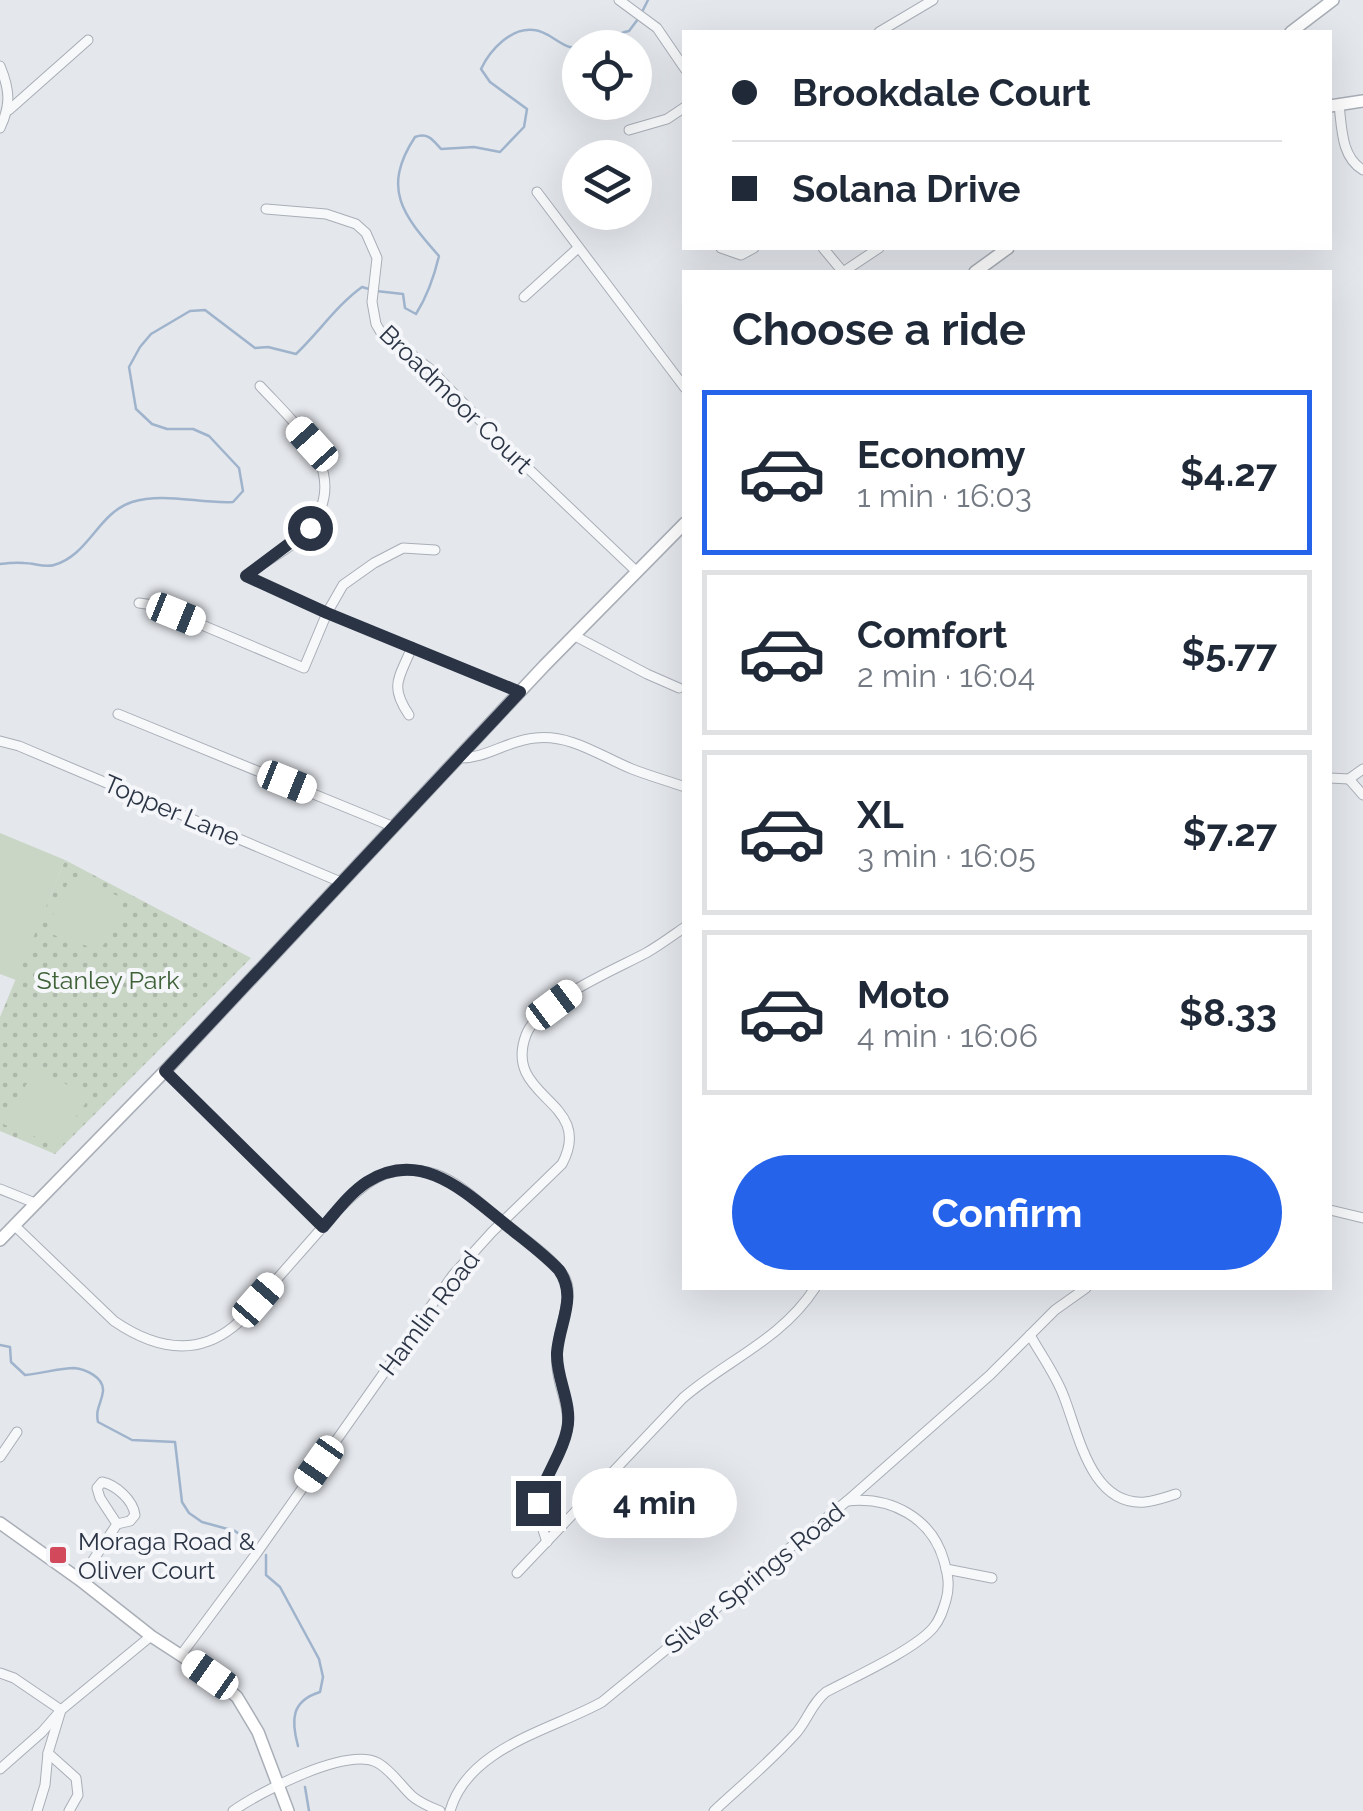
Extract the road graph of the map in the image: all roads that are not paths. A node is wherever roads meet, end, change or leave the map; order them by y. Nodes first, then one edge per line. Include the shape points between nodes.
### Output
1 (619, 0) edge
2 (933, 0) edge
3 (1333, 0) edge
4 (882, 30) edge
5 (1294, 30) edge
6 (88, 40) dead end
7 (0, 66) edge
8 (682, 66) edge
9 (1363, 101) edge
10 (1335, 105) edge
11 (682, 109) edge
12 (9, 110) junction
13 (0, 128) edge
14 (628, 130) dead end
15 (1363, 170) edge
16 (537, 192) dead end
17 (266, 209) dead end
18 (578, 248) junction
19 (727, 250) edge
20 (750, 250) edge
21 (825, 250) edge
22 (876, 250) edge
23 (1005, 250) edge
24 (841, 270) edge
25 (846, 270) edge
26 (978, 270) edge
27 (524, 297) dead end
28 (682, 384) edge
29 (260, 386) dead end
30 (682, 526) edge
31 (435, 550) dead end
32 (636, 571) junction
33 (139, 603) dead end
34 (327, 613) junction
35 (574, 636) junction
36 (412, 648) junction
37 (679, 688) dead end
38 (520, 692) junction
39 (118, 714) dead end
40 (409, 715) dead end
41 (0, 741) edge
42 (459, 758) junction
43 (1363, 769) edge
44 (1332, 778) edge
45 (1349, 779) junction
46 (682, 787) edge
47 (1363, 794) edge
48 (394, 827) junction
49 (343, 883) junction
50 (682, 929) edge
51 (165, 1071) junction
52 (0, 1188) edge
53 (35, 1203) junction
54 (1332, 1210) edge
55 (1363, 1218) edge
56 (502, 1222) junction
57 (14, 1225) junction
58 (323, 1227) junction
59 (0, 1240) edge
60 (813, 1290) edge
61 (1083, 1290) edge
62 (1030, 1335) junction
63 (17, 1432) dead end
64 (0, 1457) edge
65 (1176, 1494) dead end
66 (848, 1501) junction
67 (0, 1523) edge
68 (117, 1524) junction
69 (547, 1542) junction
70 (946, 1569) junction
71 (517, 1573) dead end
72 (992, 1578) dead end
73 (80, 1580) junction
74 (151, 1636) junction
75 (181, 1654) junction
76 (0, 1673) edge
77 (60, 1710) junction
78 (48, 1754) junction
79 (0, 1769) edge
80 (278, 1784) junction
81 (37, 1811) edge
82 (69, 1811) edge
83 (233, 1811) edge
84 (288, 1811) edge
85 (440, 1811) edge
86 (450, 1811) edge
87 (714, 1811) edge

1 - 8 street via 657,28
2 - 4 street
3 - 5 street
6 - 12 street
7 - 12 street
9 - 10 street
10 - 15 street via 1347,154
11 - 14 street
12 - 13 street
16 - 18 street
17 - 32 street, Broadmoor Court via 326,214 366,233 376,258 372,302 383,336 429,368
18 - 27 street
18 - 28 street
19 - 20 street
21 - 24 street
22 - 25 street
23 - 26 street
29 - 34 street via 312,444 325,488 310,528 246,576
30 - 32 street
31 - 34 street via 403,548 374,563 343,585
32 - 35 street
33 - 34 street via 304,668
34 - 36 street
35 - 37 street
35 - 38 street
36 - 38 street
36 - 40 street via 397,686
38 - 42 street
39 - 48 street
41 - 49 street, Topper Lane
42 - 46 street via 555,738
42 - 48 street
43 - 45 street
44 - 45 street
45 - 47 street
48 - 49 street
49 - 51 street
50 - 56 street, Hamlin Road via 572,992 527,1033 528,1078 560,1110 570,1144 562,1164
51 - 53 street
51 - 58 street
52 - 53 street
53 - 57 street
54 - 55 street
56 - 58 street via 445,1178 406,1170 366,1182
56 - 69 street via 559,1270 568,1291 557,1347 567,1430 538,1503
56 - 75 street, Hamlin Road via 453,1275
57 - 58 street via 114,1321 171,1346 213,1339 237,1324
57 - 59 street
60 - 69 street via 762,1344 682,1398
61 - 62 street, Silver Springs Road
62 - 65 street via 1101,1482 1133,1501
62 - 66 street, Silver Springs Road
63 - 64 street
66 - 70 street via 880,1502 919,1520
66 - 86 street, Silver Springs Road via 602,1702 510,1744 476,1771
67 - 73 street
68 - 68 street via 130,1521 134,1506 102,1482 100,1498
68 - 73 street
69 - 71 street
70 - 72 street
70 - 87 street via 949,1586 937,1624 826,1692 776,1754
73 - 74 street
74 - 75 street
74 - 77 street
75 - 80 street via 236,1697
76 - 77 street
77 - 78 street
77 - 79 street
78 - 81 street
78 - 82 street via 76,1778 78,1795
80 - 83 street
80 - 84 street
80 - 85 street via 368,1759 414,1799

